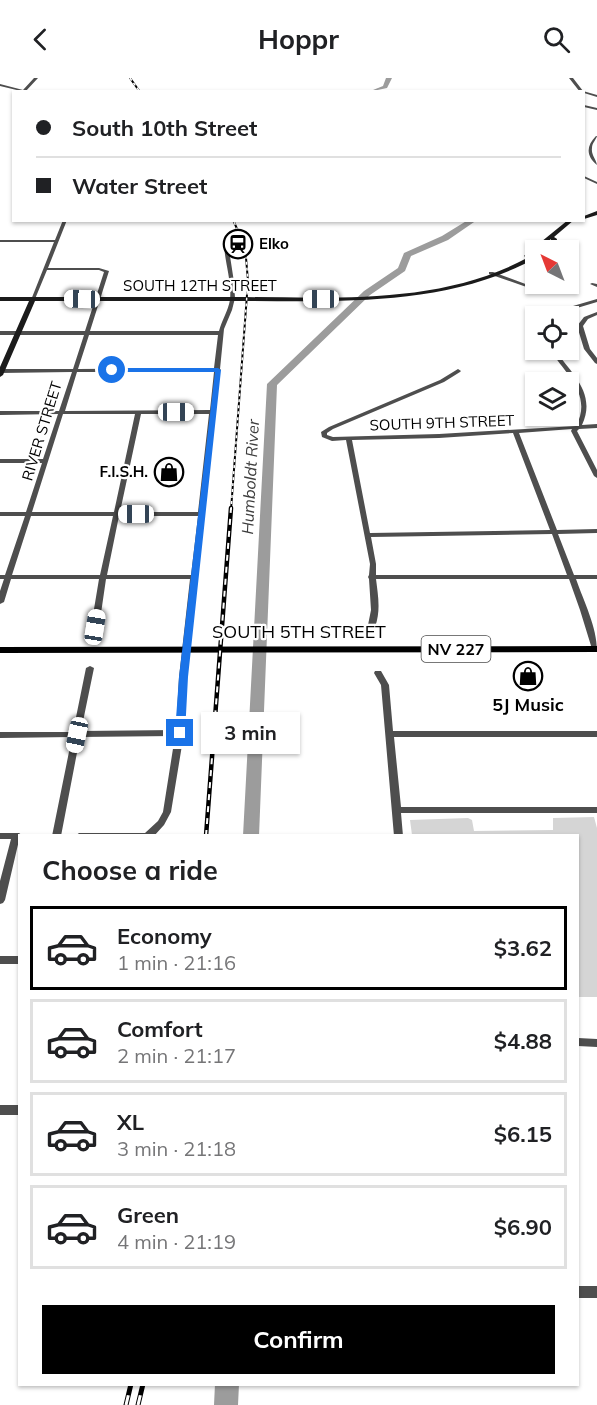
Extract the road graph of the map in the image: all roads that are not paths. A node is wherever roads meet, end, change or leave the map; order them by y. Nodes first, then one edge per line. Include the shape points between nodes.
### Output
1 (36, 78) edge
2 (571, 78) edge
3 (0, 85) edge
4 (20, 90) edge
5 (25, 90) edge
6 (581, 90) edge
7 (597, 137) edge
8 (585, 140) edge
9 (592, 141) junction
10 (585, 157) edge
11 (590, 157) junction
12 (597, 164) edge
13 (64, 222) edge
14 (570, 222) edge
15 (576, 222) edge
16 (554, 239) edge
17 (0, 241) edge
18 (56, 241) junction
19 (226, 243) dead end
20 (525, 260) edge
21 (45, 269) junction
22 (493, 274) junction
23 (525, 285) edge
24 (0, 299) edge
25 (33, 299) junction
26 (97, 299) junction
27 (597, 300) edge
28 (578, 306) edge
29 (597, 313) edge
30 (0, 333) edge
31 (18, 333) junction
32 (86, 333) junction
33 (221, 333) junction
34 (561, 360) edge
35 (597, 362) edge
36 (74, 369) junction
37 (218, 370) junction
38 (458, 371) dead end
39 (1, 372) edge
40 (61, 412) junction
41 (213, 412) junction
42 (0, 413) edge
43 (138, 413) junction
44 (597, 426) edge
45 (579, 428) junction
46 (516, 432) junction
47 (349, 439) junction
48 (0, 460) edge
49 (45, 461) junction
50 (597, 476) edge
51 (0, 514) edge
52 (28, 514) junction
53 (116, 514) junction
54 (201, 514) junction
55 (597, 531) edge
56 (555, 532) junction
57 (369, 535) junction
58 (572, 576) junction
59 (4, 577) edge
60 (103, 577) junction
61 (194, 577) junction
62 (371, 577) junction
63 (597, 577) edge
64 (0, 602) edge
65 (372, 625) dead end
66 (95, 627) dead end
67 (0, 650) edge
68 (597, 650) edge
69 (90, 668) dead end
70 (378, 673) dead end
71 (180, 733) junction
72 (390, 734) junction
73 (597, 734) edge
74 (0, 735) edge
75 (77, 735) junction
76 (397, 810) junction
77 (597, 810) edge
78 (56, 834) edge
79 (150, 834) edge
80 (399, 834) edge
81 (0, 836) edge
82 (18, 836) edge
83 (0, 900) edge
84 (0, 960) edge
85 (18, 960) edge
86 (579, 1042) edge
87 (597, 1042) edge
88 (0, 1110) edge
89 (18, 1110) edge
90 (579, 1292) edge
91 (597, 1292) edge

1 - 5 street
2 - 6 street
3 - 4 street
7 - 9 street
8 - 9 street
9 - 11 street
10 - 11 street
11 - 12 street
13 - 18 street
14 - 22 main road, SOUTH 12TH STREET via 531,253
15 - 16 main road
17 - 18 street
18 - 21 street
19 - 33 street via 233,287
20 - 22 main road, SOUTH 12TH STREET
21 - 25 street
21 - 26 street, RIVER STREET via 107,271
22 - 23 street
22 - 26 main road, SOUTH 12TH STREET via 410,293 330,299
24 - 25 main road, SOUTH 12TH STREET
25 - 26 main road, SOUTH 12TH STREET
25 - 31 main road
26 - 32 street, RIVER STREET
27 - 28 street
29 - 35 street via 580,326 587,349
30 - 31 street
31 - 32 street
31 - 39 main road
32 - 33 street
32 - 36 street, RIVER STREET
33 - 37 street
34 - 45 street via 574,376 582,401 585,417
36 - 37 street
36 - 39 street
36 - 40 street, RIVER STREET
37 - 41 street
38 - 47 street, SOUTH 9TH STREET via 324,432 324,436 332,439
40 - 42 street
40 - 43 street
40 - 49 street, RIVER STREET
41 - 43 street
41 - 54 street
43 - 53 street
44 - 45 street, SOUTH 9TH STREET
45 - 46 street, SOUTH 9TH STREET
45 - 50 street via 574,431
46 - 47 street, SOUTH 9TH STREET
46 - 56 street
47 - 57 street
48 - 49 street
49 - 52 street, RIVER STREET
51 - 52 street
52 - 53 street
52 - 59 street, RIVER STREET
53 - 54 street
53 - 60 street
54 - 61 street
55 - 56 street
56 - 57 street
56 - 58 street
57 - 62 street
58 - 62 street
58 - 63 street
58 - 68 street
59 - 60 street
59 - 64 street, RIVER STREET
60 - 61 street
60 - 66 street
61 - 71 street
62 - 65 street via 377,613
67 - 68 main road, SOUTH 5TH STREET / NV 227
69 - 75 street
70 - 72 street via 385,685
71 - 75 street
71 - 79 street via 167,812
72 - 73 street
72 - 76 street
74 - 75 street
75 - 78 street
76 - 77 street
76 - 80 street
81 - 82 street
82 - 83 street
84 - 85 street
86 - 87 street
88 - 89 street
90 - 91 street

